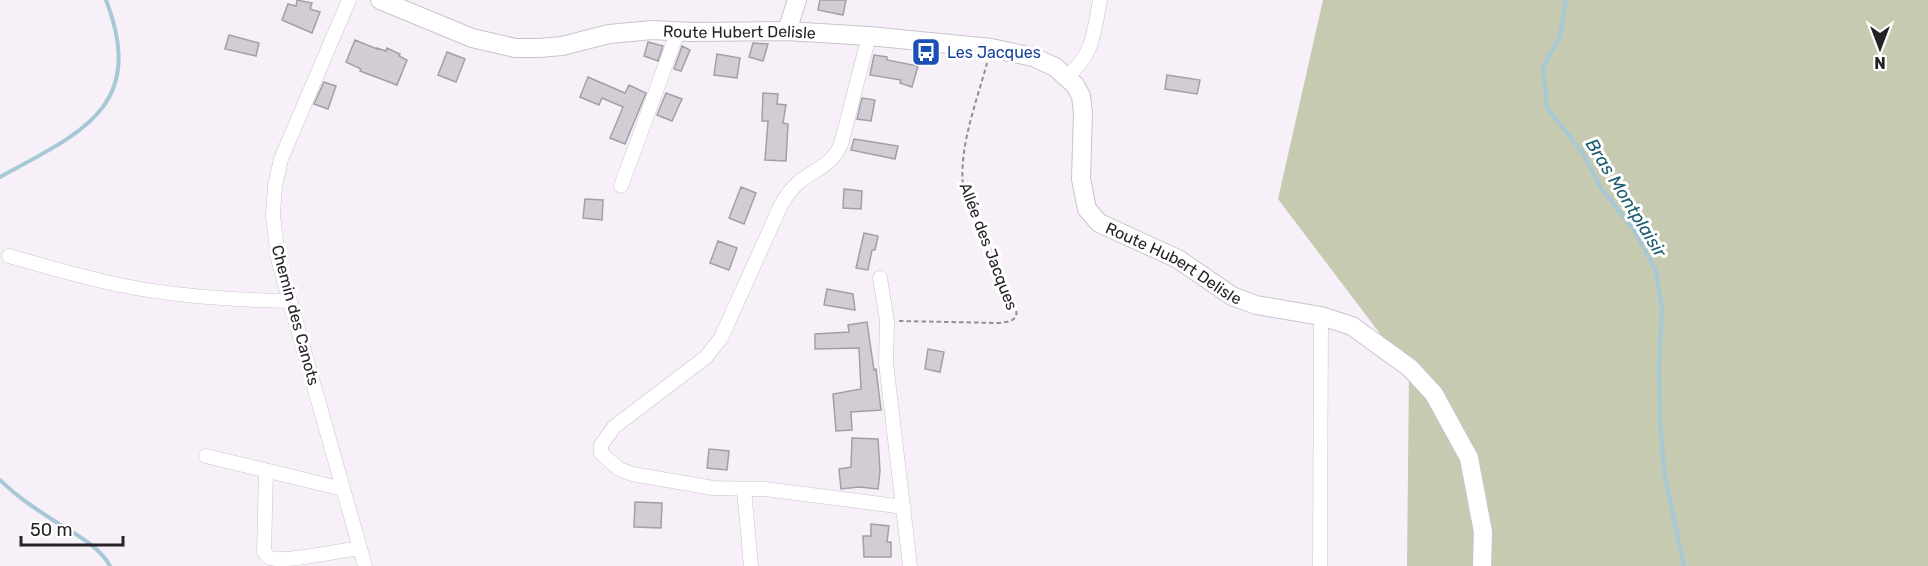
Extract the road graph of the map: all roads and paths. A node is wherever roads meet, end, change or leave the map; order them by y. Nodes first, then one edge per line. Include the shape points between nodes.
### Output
1 (349, 0) edge
2 (380, 0) edge
3 (797, 0) edge
4 (1100, 0) edge
5 (678, 31) junction
6 (787, 31) junction
7 (869, 36) junction
8 (991, 48) junction
9 (1067, 76) junction
10 (621, 186) dead end
11 (9, 256) dead end
12 (880, 278) dead end
13 (290, 301) junction
14 (1321, 316) junction
15 (887, 321) junction
16 (206, 456) dead end
17 (266, 471) junction
18 (343, 489) junction
19 (744, 489) junction
20 (904, 507) junction
21 (360, 548) junction
22 (365, 566) edge
23 (751, 566) edge
24 (910, 566) edge
25 (1320, 566) edge
26 (1482, 566) edge

1 - 13 street, Chemin des Canots via 281,159 277,177 273,215 278,259
2 - 5 main road, Route Hubert Delisle via 472,38 515,48 562,46 620,33
3 - 6 main road
4 - 9 street via 1089,51 1080,66
5 - 6 main road, Route Hubert Delisle
5 - 10 street
6 - 7 main road, Route Hubert Delisle
7 - 8 main road, Route Hubert Delisle
7 - 19 street via 836,156 788,192 721,338 706,357 614,427 601,445 601,453 619,469 632,474 713,488
8 - 9 main road, Route Hubert Delisle via 1033,57
8 - 15 path, Allée des Jacques via 964,150 963,187 1014,302 1016,317 999,323
9 - 14 main road, Route Hubert Delisle via 1081,96 1081,179 1088,209 1099,223 1178,259 1232,296 1256,305
11 - 13 street via 126,286 186,296
12 - 15 street
13 - 18 street, Chemin des Canots
14 - 25 street
14 - 26 main road, Route Hubert Delisle via 1352,326 1410,368 1434,394 1469,458 1483,532
15 - 20 street via 886,363
16 - 17 street
17 - 18 street
17 - 21 street via 264,552 268,557 292,558
18 - 21 street, Chemin des Canots
19 - 20 street
19 - 23 street
20 - 24 street
21 - 22 street, Chemin des Canots

